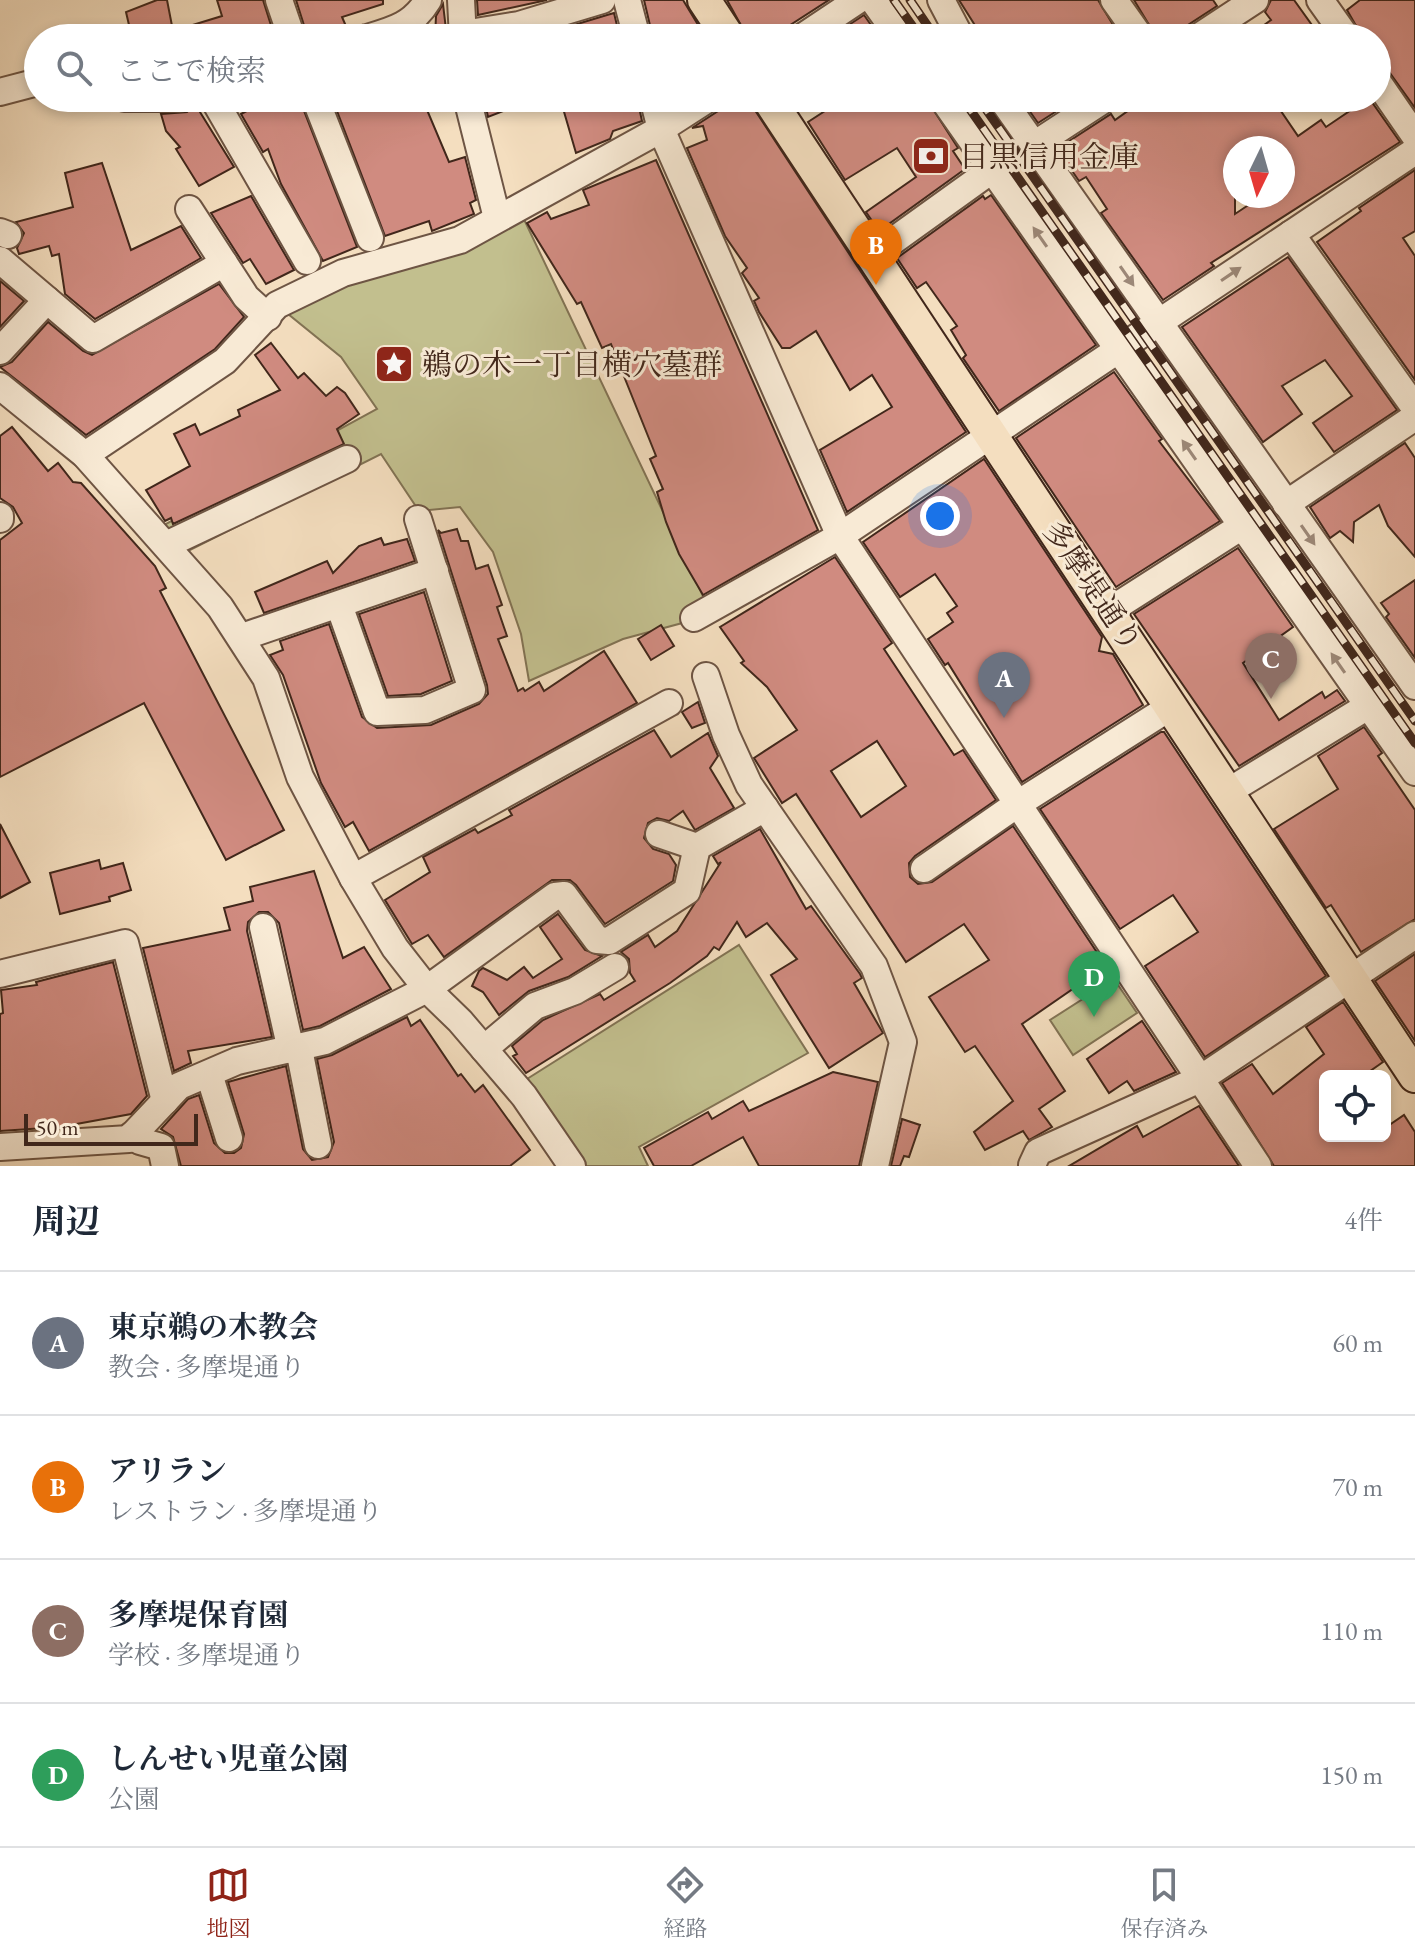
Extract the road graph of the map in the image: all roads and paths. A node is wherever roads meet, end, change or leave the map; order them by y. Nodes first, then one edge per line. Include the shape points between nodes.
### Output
1 (279, 0) edge
2 (428, 0) edge
3 (461, 0) edge
4 (602, 0) edge
5 (627, 0) edge
6 (704, 0) edge
7 (858, 0) edge
8 (873, 0) edge
9 (941, 0) edge
10 (1114, 0) edge
11 (1255, 0) edge
12 (1320, 0) edge
13 (287, 24) edge
14 (407, 24) edge
15 (462, 24) edge
16 (522, 24) edge
17 (633, 24) edge
18 (720, 24) edge
19 (822, 24) edge
20 (890, 24) edge
21 (954, 24) edge
22 (1131, 24) edge
23 (1218, 24) edge
24 (1337, 24) edge
25 (24, 86) edge
26 (0, 92) edge
27 (1391, 101) edge
28 (221, 112) edge
29 (320, 112) edge
30 (470, 112) edge
31 (657, 112) edge
32 (687, 112) edge
33 (777, 112) edge
34 (952, 112) edge
35 (1011, 112) edge
36 (1085, 112) edge
37 (661, 129) junction
38 (1415, 136) edge
39 (1034, 145) junction
40 (1415, 151) edge
41 (993, 169) junction
42 (189, 209) dead end
43 (497, 218) junction
44 (1291, 234) junction
45 (370, 238) dead end
46 (3, 242) edge
47 (872, 256) junction
48 (307, 261) dead end
49 (224, 263) junction
50 (47, 300) junction
51 (268, 317) junction
52 (1151, 328) junction
53 (1120, 350) junction
54 (0, 351) edge
55 (0, 386) edge
56 (1415, 408) edge
57 (1415, 417) edge
58 (991, 435) junction
59 (85, 455) junction
60 (347, 459) dead end
61 (1286, 504) junction
62 (418, 519) dead end
63 (1242, 526) junction
64 (840, 536) junction
65 (166, 545) junction
66 (435, 571) junction
67 (339, 605) junction
68 (1109, 611) junction
69 (694, 618) dead end
70 (242, 637) junction
71 (706, 676) dead end
72 (1413, 680) edge
73 (669, 703) dead end
74 (1172, 706) junction
75 (1368, 706) junction
76 (1415, 772) edge
77 (1229, 791) junction
78 (1016, 805) junction
79 (765, 808) junction
80 (659, 834) dead end
81 (697, 847) junction
82 (924, 869) dead end
83 (353, 878) junction
84 (263, 927) dead end
85 (1415, 935) edge
86 (615, 967) dead end
87 (0, 974) edge
88 (1350, 979) junction
89 (427, 989) junction
90 (484, 1049) junction
91 (295, 1050) junction
92 (209, 1074) junction
93 (1415, 1076) edge
94 (1200, 1079) junction
95 (165, 1101) junction
96 (132, 1135) junction
97 (229, 1138) dead end
98 (318, 1145) dead end
99 (0, 1147) edge
100 (165, 1166) edge
101 (572, 1166) edge
102 (875, 1166) edge
103 (1031, 1166) edge
104 (1258, 1166) edge

1 - 13 street
2 - 14 street
3 - 15 street
4 - 16 street
5 - 17 street
6 - 18 main road
7 - 19 street
8 - 20 street
9 - 21 street
10 - 22 street
11 - 23 street
12 - 24 street
25 - 26 street
27 - 38 street
28 - 48 street
29 - 45 street
30 - 43 street
31 - 37 street
32 - 37 street
33 - 47 main road, 多摩堤通り
34 - 41 street
35 - 39 street
36 - 39 street
37 - 43 street
37 - 64 street
39 -> 52 street
40 - 44 street
41 - 47 street
53 -> 41 street
42 - 49 street
43 - 51 street via 460,240 370,264 277,305
52 -> 44 street
44 - 56 street
46 - 50 street
47 - 58 main road, 多摩堤通り
49 - 50 street via 93,339
49 - 51 street via 246,297
50 - 54 street
51 - 59 street via 225,361
52 - 53 street
52 - 61 street
53 - 58 street
63 -> 53 street
55 - 59 street
57 - 61 street
58 - 64 street
58 - 68 main road, 多摩堤通り
59 - 65 street
60 - 65 street
61 -> 72 street
62 - 66 street
63 - 68 street
75 -> 63 street
64 - 69 street
64 - 78 street
65 - 70 street
66 - 67 street
66 - 67 street via 472,690 425,710 377,712
67 - 70 street
68 - 74 main road, 多摩堤通り
70 - 83 street via 266,678 300,777
71 - 79 street via 726,735
73 - 83 street
74 - 77 main road, 多摩堤通り
74 - 78 street
75 - 76 street
75 - 77 street
77 - 88 main road, 多摩堤通り
78 - 82 street
78 - 94 street
79 - 81 street
79 - 102 street via 874,966 903,1042
80 - 81 street
81 - 89 street via 687,891 609,941 597,940 564,895 555,896
83 - 89 street
84 - 91 street
85 - 88 street
86 - 90 street via 575,991 535,1006
87 - 95 street via 125,943
88 - 93 main road, 多摩堤通り
88 - 94 street
89 - 90 street
89 - 91 street via 325,1041
90 - 101 street
91 - 92 street via 237,1061
91 - 98 street
92 - 95 street via 179,1086
92 - 97 street
94 - 103 street via 1038,1152
94 - 104 street
95 - 96 street
96 - 99 street
96 - 100 street via 161,1147

